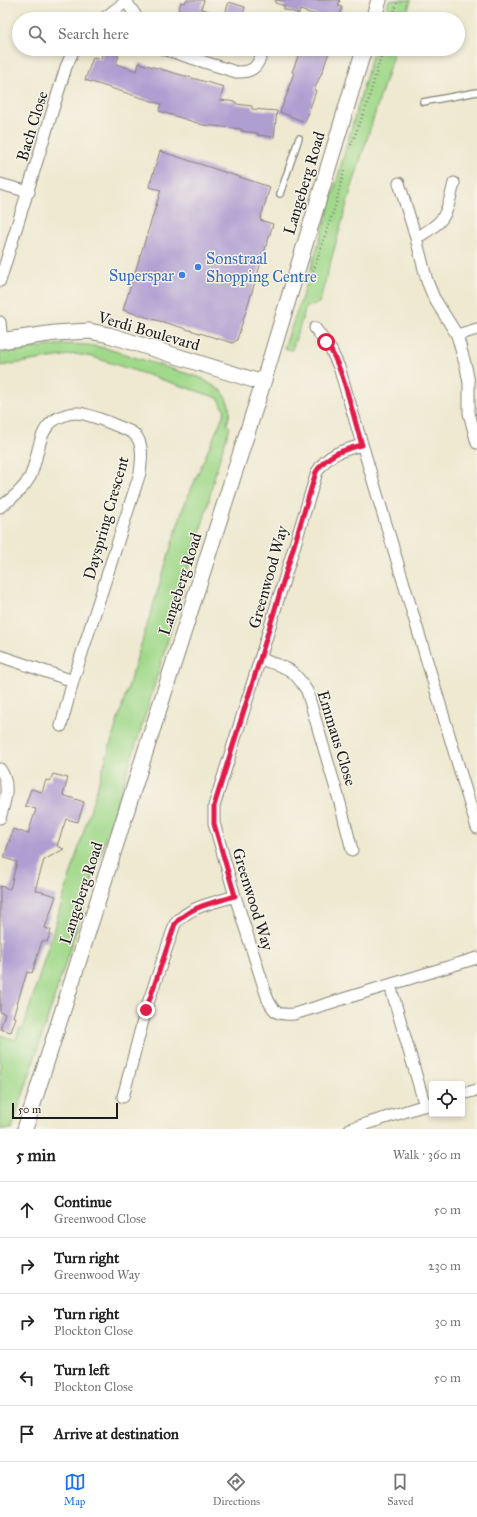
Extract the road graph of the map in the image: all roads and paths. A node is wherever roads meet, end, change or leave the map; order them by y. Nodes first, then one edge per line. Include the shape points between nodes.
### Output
1 (379, 0) edge
2 (398, 0) edge
3 (127, 1) edge
4 (112, 12) edge
5 (134, 12) edge
6 (375, 12) edge
7 (394, 12) edge
8 (71, 56) edge
9 (185, 56) edge
10 (261, 56) edge
11 (362, 56) edge
12 (381, 56) edge
13 (477, 92) edge
14 (423, 102) dead end
15 (298, 138) dead end
16 (349, 152) dead end
17 (345, 166) dead end
18 (399, 183) dead end
19 (454, 183) dead end
20 (0, 184) edge
21 (28, 192) junction
22 (280, 194) dead end
23 (416, 238) junction
24 (0, 281) edge
25 (310, 282) dead end
26 (0, 322) edge
27 (315, 328) dead end
28 (477, 329) edge
29 (457, 336) junction
30 (1, 341) edge
31 (263, 383) junction
32 (477, 443) edge
33 (362, 445) junction
34 (0, 507) edge
35 (0, 656) edge
36 (260, 659) junction
37 (73, 681) junction
38 (61, 726) dead end
39 (0, 769) edge
40 (0, 818) edge
41 (477, 828) edge
42 (352, 850) dead end
43 (235, 896) junction
44 (477, 958) edge
45 (390, 985) junction
46 (477, 1090) edge
47 (465, 1093) edge
48 (123, 1097) dead end
49 (428, 1104) edge
50 (25, 1129) edge
51 (350, 1129) edge

1 - 6 main road
2 - 7 path
3 - 4 street
3 - 5 street
8 - 21 street, Bach Close
9 - 10 street via 236,72 249,71 257,65
11 - 31 main road, Langeberg Road
12 - 16 path via 368,102
13 - 14 lane
15 - 22 lane
17 - 25 path via 336,203
18 - 23 street
19 - 23 street via 447,212 441,221
20 - 21 street
21 - 24 street, Bach Close
23 - 29 street via 434,298
26 - 30 street
27 - 33 street via 331,350 339,367
28 - 29 street
29 - 32 street via 469,383 469,413
30 - 31 main road, Verdi Boulevard via 89,331
31 - 50 main road, Langeberg Road
33 - 36 street, Greenwood Way via 330,456 316,472
33 - 41 street
34 - 37 street, Dayspring Crescent via 20,492 30,477 43,432 51,421 57,418 76,413 88,415 130,431 138,439 142,458 140,473
35 - 37 street
36 - 42 street, Emmaus Close via 290,669 307,691
36 - 43 street, Greenwood Way via 214,806 214,824
37 - 38 street, Dayspring Crescent
39 - 40 street via 7,788
43 - 45 street, Greenwood Way via 273,1010 282,1015 294,1014
43 - 48 street via 189,911 175,924 146,1010
44 - 45 street, Greenwood Way
45 - 49 street
46 - 47 street
49 - 51 street

